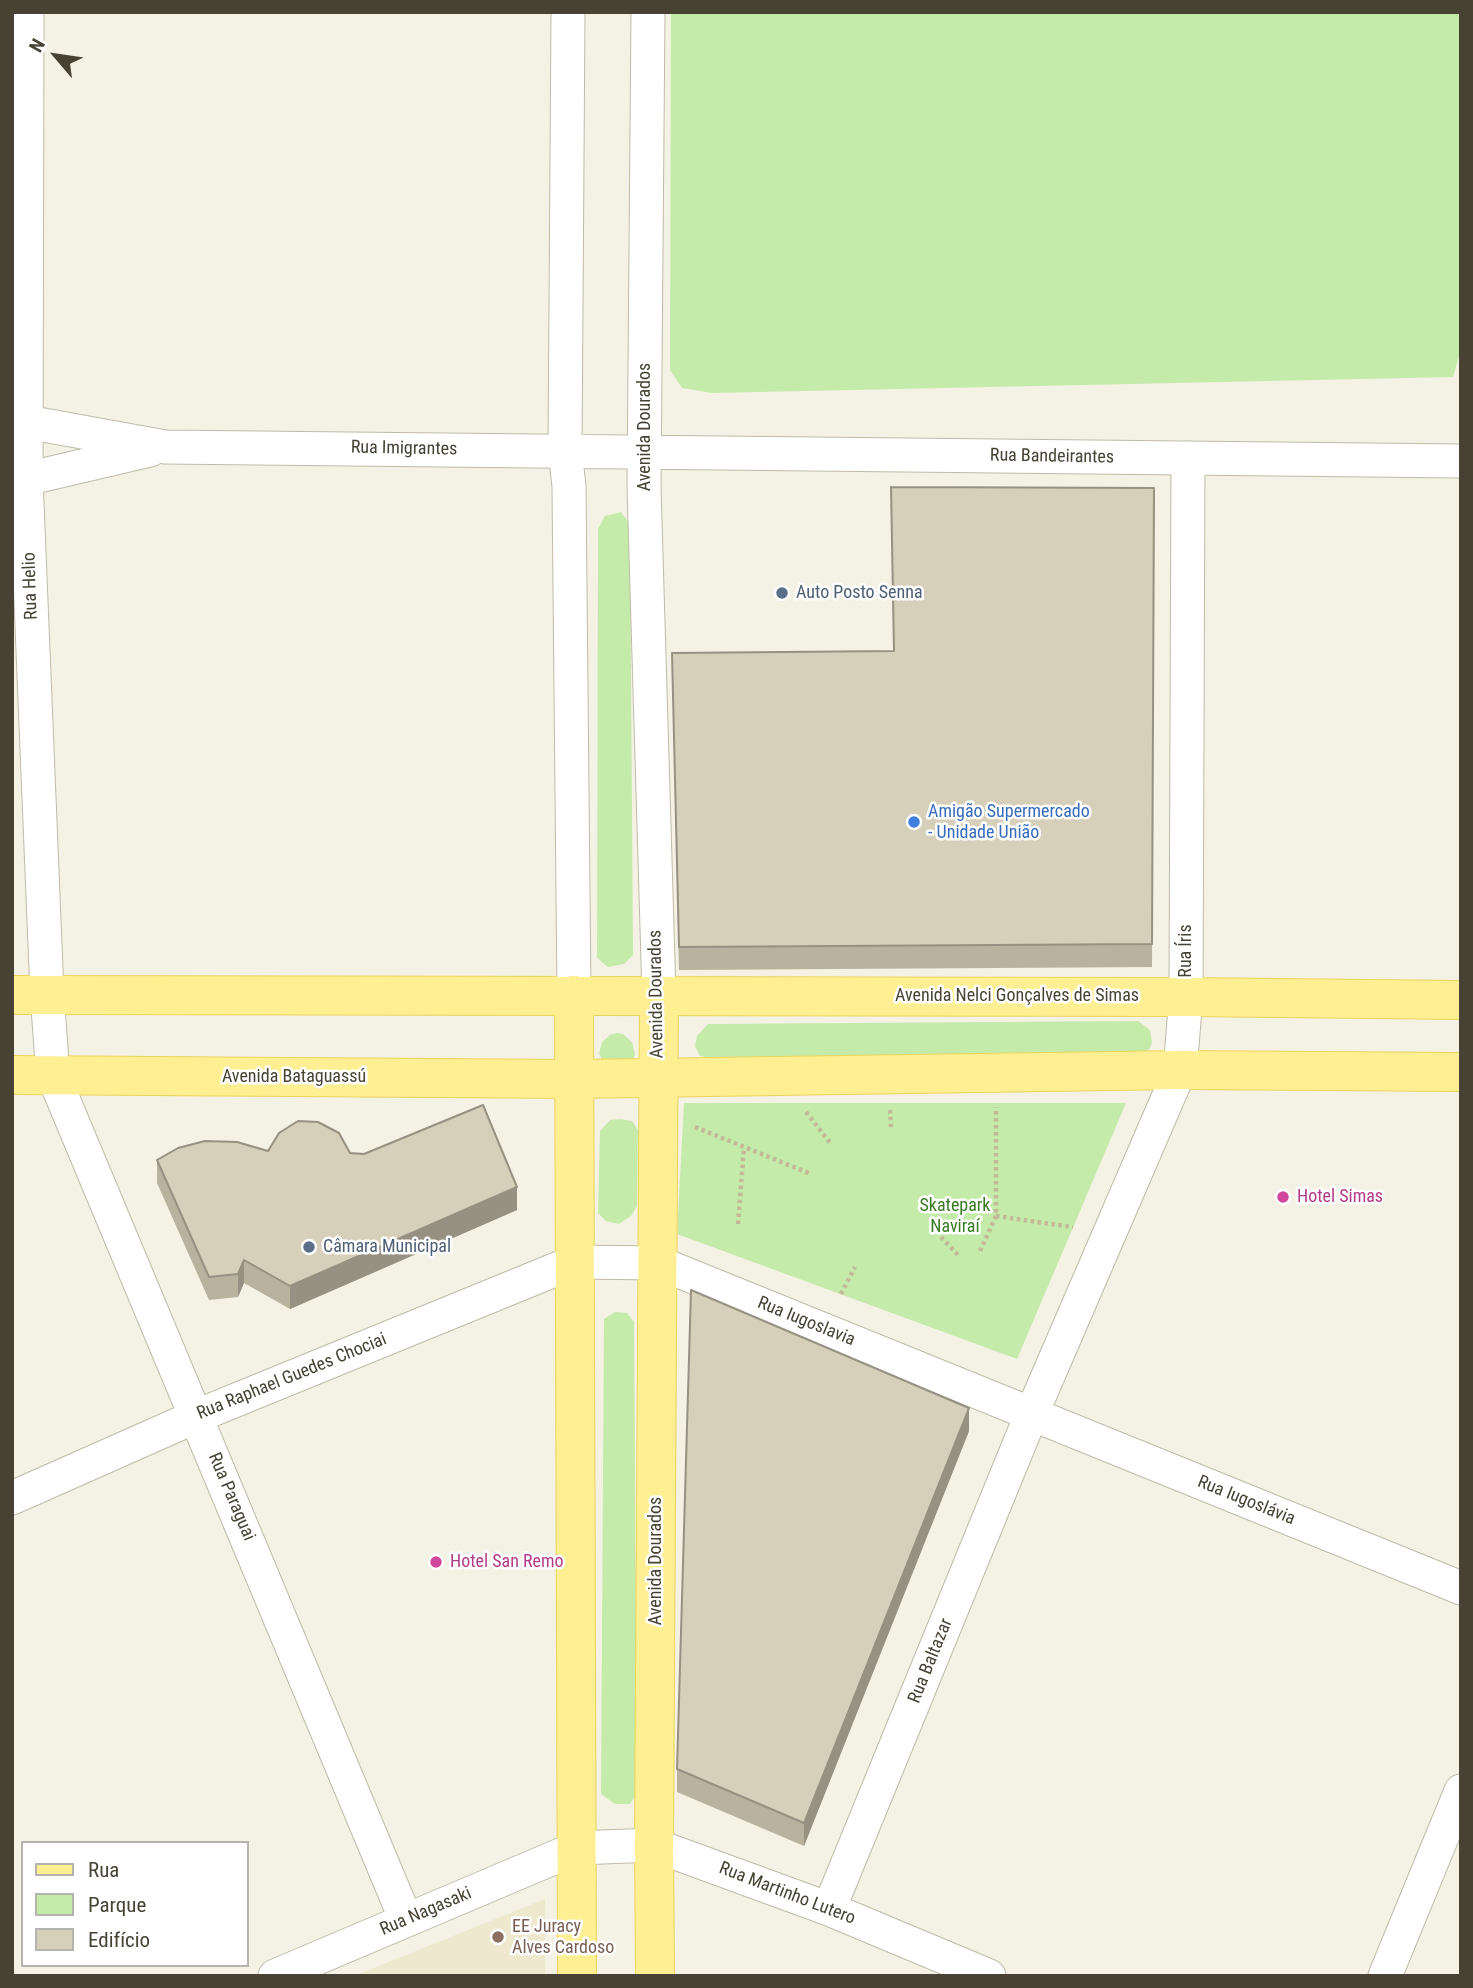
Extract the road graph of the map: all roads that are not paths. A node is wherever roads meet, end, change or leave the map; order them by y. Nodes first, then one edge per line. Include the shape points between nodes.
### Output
1 (27, 12) edge
2 (568, 12) edge
3 (648, 12) edge
4 (19, 422) edge
5 (165, 447) junction
6 (565, 451) junction
7 (644, 452) junction
8 (1188, 458) junction
9 (1461, 461) edge
10 (19, 479) edge
11 (30, 994) edge
12 (574, 995) junction
13 (659, 995) junction
14 (1186, 997) junction
15 (1461, 1000) edge
16 (1180, 1070) junction
17 (1461, 1072) edge
18 (12, 1075) edge
19 (54, 1075) junction
20 (575, 1079) junction
21 (658, 1079) junction
22 (574, 1262) junction
23 (659, 1263) junction
24 (1032, 1413) junction
25 (197, 1416) junction
26 (12, 1498) edge
27 (1461, 1588) edge
28 (1461, 1791) edge
29 (654, 1845) junction
30 (577, 1848) junction
31 (829, 1909) junction
32 (406, 1920) junction
33 (275, 1976) edge
34 (577, 1976) edge
35 (655, 1976) edge
36 (989, 1976) edge
37 (1385, 1976) edge

1 - 4 street, Rua Helio
2 - 6 street
3 - 7 street, Avenida Dourados
4 - 5 street, Rua Imigrantes
4 - 10 street, Rua Helio
5 - 6 street, Rua Imigrantes
5 - 10 street, Rua Imigrantes
6 - 7 street, Rua Imigrantes
6 - 12 street
7 - 8 street, Rua Bandeirantes
7 - 13 street, Avenida Dourados
8 - 9 street, Rua Bandeirantes
8 - 14 street, Rua Íris
10 - 11 street, Rua Helio
11 - 12 main road
11 - 19 street, Rua Helio
12 - 13 main road, Avenida Nelci Gonçalves de Simas
12 - 20 main road
13 - 14 main road, Avenida Nelci Gonçalves de Simas
13 - 21 main road, Avenida Dourados
14 - 15 main road, Avenida Nelci Gonçalves de Simas
14 - 16 street, Rua Íris
16 - 17 main road
16 - 21 main road
16 - 24 street, Rua Íris
18 - 19 main road, Avenida Bataguassú
19 - 20 main road, Avenida Bataguassú
19 - 25 street, Rua Paraguai
20 - 21 main road
20 - 22 main road
21 - 23 main road, Avenida Dourados
22 - 23 street, Rua Iugoslavia
22 - 25 street, Rua Raphael Guedes Chociai
22 - 30 main road
23 - 24 street, Rua Iugoslavia
23 - 29 main road, Avenida Dourados
24 - 27 street, Rua Iugoslávia
24 - 31 street, Rua Baltazar
25 - 26 street, Rua Raphael Guedes Chociai
25 - 32 street, Rua Paraguai
28 - 37 street
29 - 30 street, Rua Martinho Lutero
29 - 31 street, Rua Martinho Lutero
29 - 35 main road, Avenida Dourados
30 - 32 street, Rua Nagasaki
30 - 34 main road
31 - 36 street, Rua Martinho Lutero
32 - 33 street, Rua Nagasaki

